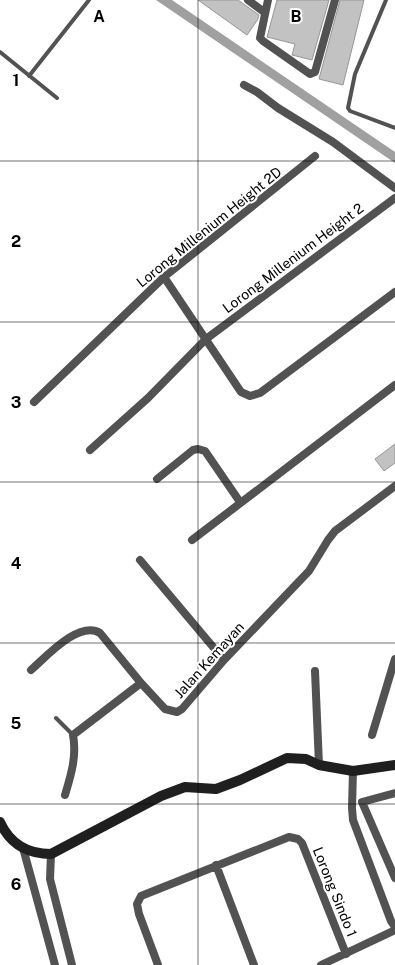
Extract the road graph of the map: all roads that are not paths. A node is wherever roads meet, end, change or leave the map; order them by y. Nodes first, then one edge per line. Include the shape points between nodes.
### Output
1 (89, 0) edge
2 (248, 0) edge
3 (268, 0) edge
4 (335, 0) edge
5 (386, 0) edge
6 (264, 12) junction
7 (0, 52) edge
8 (29, 76) junction
9 (244, 85) dead end
10 (57, 98) dead end
11 (395, 128) edge
12 (316, 156) dead end
13 (395, 188) edge
14 (395, 198) edge
15 (164, 277) junction
16 (395, 292) edge
17 (206, 339) junction
18 (395, 384) edge
19 (34, 402) dead end
20 (90, 450) dead end
21 (157, 478) dead end
22 (395, 486) edge
23 (240, 502) junction
24 (192, 540) dead end
25 (140, 560) dead end
26 (395, 659) edge
27 (224, 660) junction
28 (31, 670) dead end
29 (315, 671) dead end
30 (141, 683) junction
31 (56, 718) dead end
32 (73, 735) junction
33 (372, 735) dead end
34 (320, 765) junction
35 (395, 765) edge
36 (353, 771) junction
37 (395, 792) edge
38 (65, 795) dead end
39 (0, 822) edge
40 (23, 848) junction
41 (51, 854) junction
42 (216, 865) junction
43 (395, 878) edge
44 (395, 929) edge
45 (346, 954) junction
46 (55, 965) edge
47 (72, 965) edge
48 (158, 965) edge
49 (254, 965) edge
50 (321, 965) edge

1 - 8 lane
2 - 6 street
3 - 6 street
4 - 6 street via 313,73 308,73 260,38
5 - 11 lane via 355,74 348,108
7 - 8 lane
8 - 10 lane
9 - 13 street via 333,142
12 - 15 street, Lorong Millenium Height 2D
14 - 17 street, Lorong Millenium Height 2
15 - 17 street
15 - 19 street, Lorong Millenium Height 2D
16 - 17 street via 254,396 241,392
17 - 20 street, Lorong Millenium Height 2 via 148,398
18 - 23 street
21 - 23 street via 193,450 202,450
22 - 27 street, Jalan Kemayan via 335,530 309,571
23 - 24 street
25 - 27 street
26 - 33 street
27 - 30 street, Jalan Kemayan via 177,712 165,709
28 - 30 street, Jalan Kemayan via 68,638 86,630 95,630
29 - 34 street
30 - 32 street
31 - 32 lane
32 - 38 street via 75,747
34 - 36 main road
34 - 41 main road via 306,759 287,758 216,789 185,787 161,796
35 - 36 main road
36 - 44 street via 353,820
37 - 43 street via 362,802
39 - 40 main road via 11,840
40 - 41 main road via 37,854
40 - 46 street
41 - 47 street via 50,880
42 - 45 street, Lorong Sindo 1 via 282,839 298,839
42 - 48 street via 138,899 138,914
42 - 49 street
44 - 45 street
45 - 50 street

